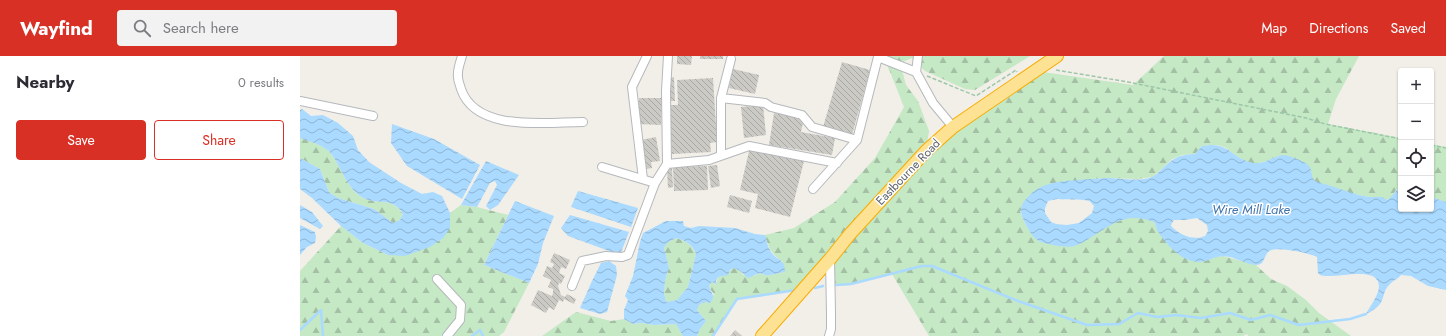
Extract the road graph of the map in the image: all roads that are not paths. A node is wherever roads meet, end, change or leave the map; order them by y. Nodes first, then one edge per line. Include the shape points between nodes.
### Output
1 (462, 56) edge
2 (647, 56) edge
3 (668, 56) edge
4 (918, 56) edge
5 (1057, 56) edge
6 (877, 57) edge
7 (731, 59) dead end
8 (916, 72) junction
9 (721, 98) junction
10 (300, 101) edge
11 (373, 116) dead end
12 (583, 122) dead end
13 (953, 127) junction
14 (857, 140) junction
15 (721, 155) junction
16 (837, 163) junction
17 (667, 164) junction
18 (602, 167) dead end
19 (643, 179) junction
20 (655, 183) junction
21 (813, 189) dead end
22 (830, 260) junction
23 (437, 279) dead end
24 (572, 286) dead end
25 (447, 336) edge
26 (762, 336) edge
27 (829, 336) edge

1 - 12 street via 458,78 463,94 477,110 494,119 514,123
2 - 19 street via 632,88
3 - 17 street
4 - 8 street
5 - 13 highway, Eastbourne Road
6 - 8 street
6 - 14 street
7 - 9 street
8 - 13 street via 933,103
9 - 14 street via 765,103 802,115 812,127
9 - 15 street
10 - 11 street
13 - 22 highway, Eastbourne Road via 926,151 850,234
14 - 16 street
15 - 16 street via 749,146
15 - 17 street via 709,160
16 - 21 street
17 - 20 street
18 - 19 street
19 - 20 street
20 - 24 street via 628,255 582,261
22 - 26 highway, Eastbourne Road
22 - 27 street
23 - 25 street via 461,305 460,320

